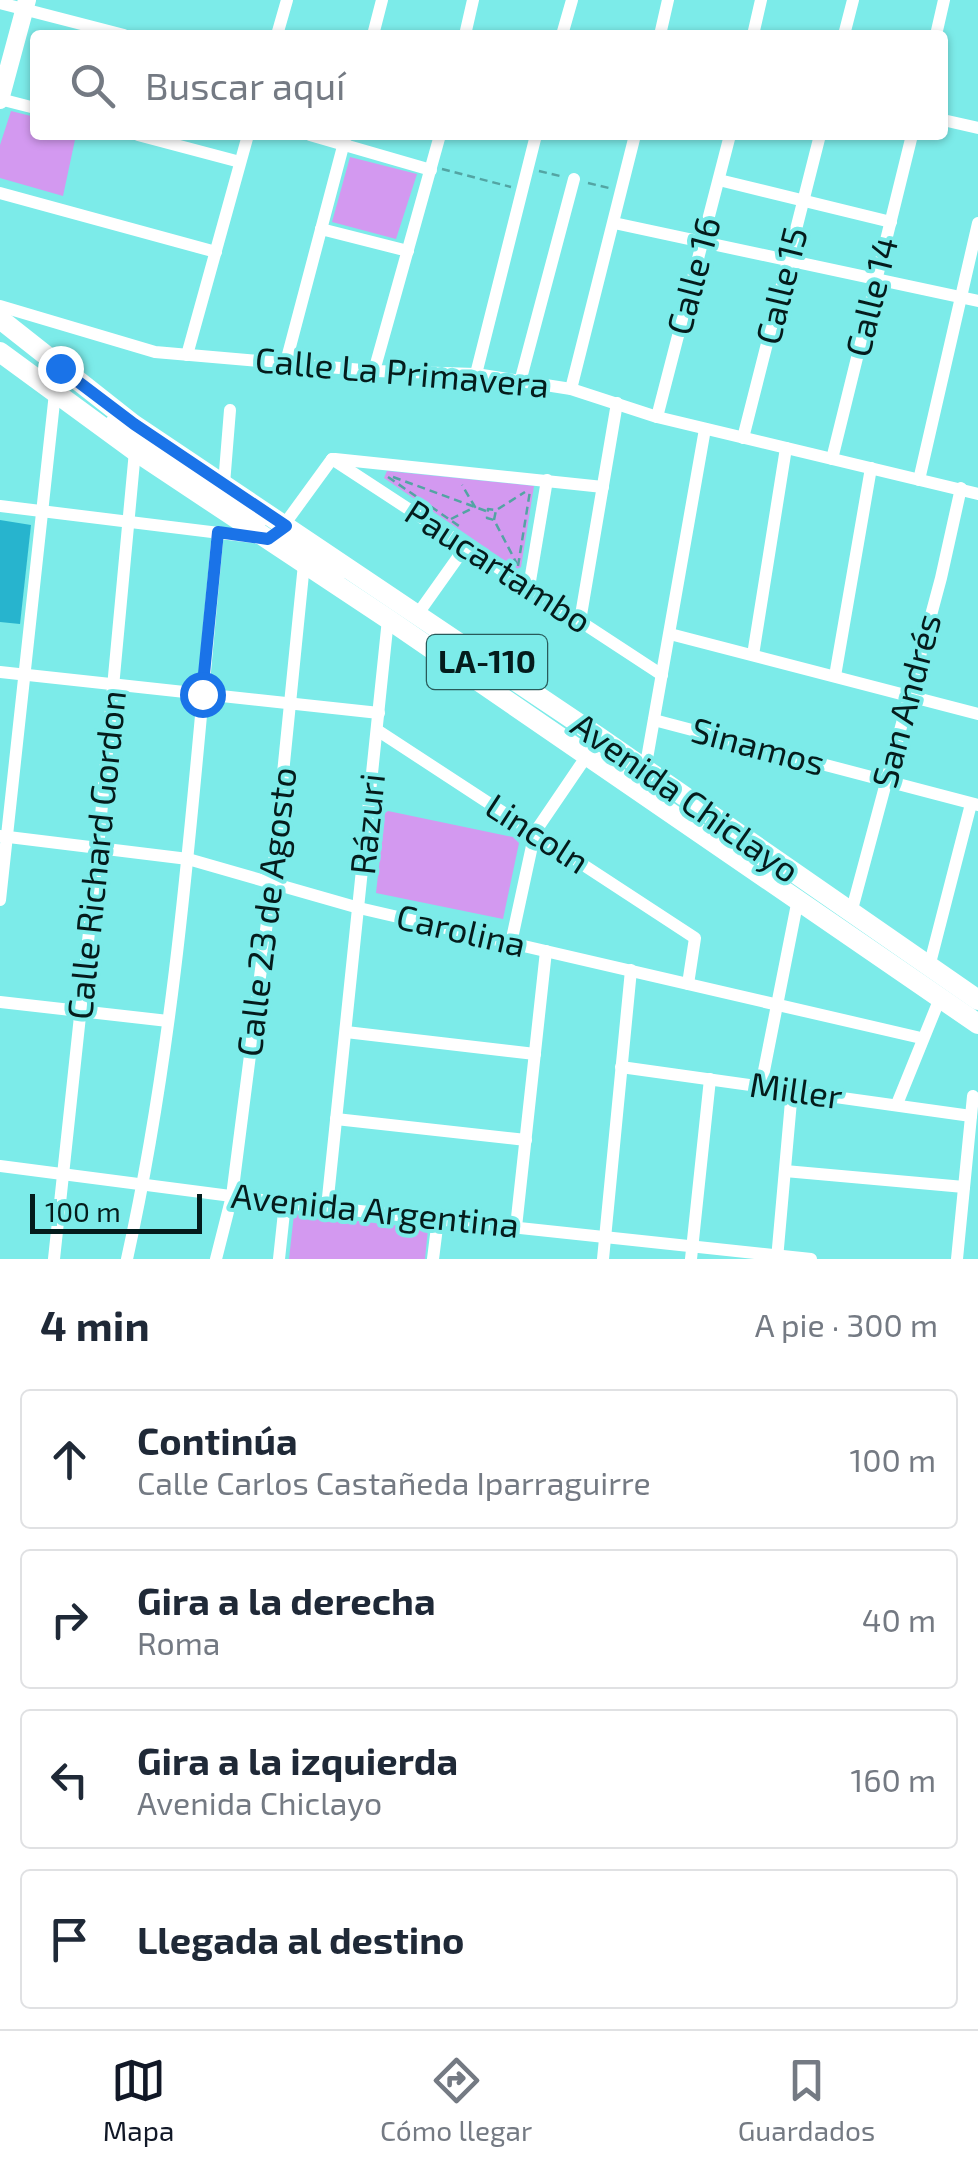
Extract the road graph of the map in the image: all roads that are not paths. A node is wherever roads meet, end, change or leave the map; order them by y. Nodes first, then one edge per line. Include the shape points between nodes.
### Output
1 (287, 0) edge
2 (382, 0) edge
3 (473, 0) edge
4 (572, 0) edge
5 (668, 0) edge
6 (761, 0) edge
7 (852, 0) edge
8 (944, 0) edge
9 (0, 3) edge
10 (26, 5) edge
11 (108, 30) edge
12 (278, 30) edge
13 (374, 30) edge
14 (466, 30) edge
15 (563, 30) edge
16 (661, 30) edge
17 (755, 30) edge
18 (845, 30) edge
19 (937, 30) edge
20 (0, 99) edge
21 (30, 107) edge
22 (948, 121) edge
23 (978, 128) edge
24 (157, 140) edge
25 (247, 140) edge
26 (345, 140) edge
27 (439, 140) edge
28 (535, 140) edge
29 (635, 140) edge
30 (729, 140) edge
31 (819, 140) edge
32 (911, 140) edge
33 (240, 162) junction
34 (432, 168) junction
35 (574, 179) dead end
36 (720, 180) junction
37 (0, 193) edge
38 (804, 200) junction
39 (891, 222) junction
40 (614, 223) junction
41 (978, 223) edge
42 (321, 229) junction
43 (704, 242) junction
44 (408, 251) junction
45 (216, 252) junction
46 (788, 260) junction
47 (877, 279) junction
48 (960, 297) junction
49 (978, 301) edge
50 (0, 306) edge
51 (0, 320) edge
52 (0, 341) edge
53 (0, 352) edge
54 (187, 355) junction
55 (286, 362) junction
56 (374, 371) junction
57 (476, 374) junction
58 (520, 382) junction
59 (571, 389) junction
60 (55, 393) junction
61 (617, 403) junction
62 (230, 410) dead end
63 (657, 417) junction
64 (704, 428) junction
65 (744, 438) junction
66 (786, 448) junction
67 (135, 451) junction
68 (332, 458) junction
69 (832, 459) junction
70 (872, 468) junction
71 (547, 480) junction
72 (919, 480) junction
73 (224, 484) junction
74 (603, 487) junction
75 (961, 488) junction
76 (978, 494) edge
77 (0, 506) edge
78 (40, 510) junction
79 (130, 522) junction
80 (218, 532) junction
81 (277, 532) junction
82 (466, 538) junction
83 (304, 564) junction
84 (529, 586) junction
85 (417, 615) junction
86 (388, 619) junction
87 (580, 621) junction
88 (670, 634) junction
89 (753, 655) junction
90 (0, 672) edge
91 (24, 674) junction
92 (662, 675) junction
93 (835, 676) junction
94 (114, 684) junction
95 (202, 694) junction
96 (909, 694) junction
97 (290, 704) junction
98 (379, 713) junction
99 (978, 714) edge
100 (654, 720) junction
101 (378, 730) junction
102 (586, 757) junction
103 (644, 770) junction
104 (884, 781) junction
105 (975, 804) edge
106 (535, 832) junction
107 (4, 837) edge
108 (98, 848) junction
109 (188, 858) junction
110 (272, 883) junction
111 (0, 900) edge
112 (798, 900) junction
113 (359, 908) junction
114 (851, 913) junction
115 (511, 943) junction
116 (546, 951) junction
117 (929, 967) junction
118 (630, 970) junction
119 (688, 984) junction
120 (940, 998) junction
121 (978, 1000) edge
122 (0, 1002) edge
123 (777, 1004) junction
124 (80, 1012) junction
125 (978, 1013) edge
126 (168, 1022) junction
127 (978, 1024) edge
128 (346, 1032) junction
129 (922, 1038) junction
130 (535, 1054) junction
131 (621, 1067) junction
132 (710, 1079) junction
133 (761, 1086) junction
134 (792, 1090) junction
135 (973, 1096) dead end
136 (897, 1104) junction
137 (971, 1116) junction
138 (336, 1119) junction
139 (526, 1140) junction
140 (0, 1166) edge
141 (785, 1171) junction
142 (63, 1174) junction
143 (143, 1185) junction
144 (964, 1187) junction
145 (232, 1196) junction
146 (285, 1203) junction
147 (327, 1207) junction
148 (438, 1219) junction
149 (516, 1227) junction
150 (605, 1236) junction
151 (692, 1252) edge
152 (777, 1257) edge
153 (54, 1259) edge
154 (126, 1259) edge
155 (216, 1259) edge
156 (279, 1259) edge
157 (433, 1259) edge
158 (602, 1259) edge
159 (811, 1259) edge
160 (957, 1259) edge

1 - 12 street
2 - 13 street
3 - 14 street
4 - 15 street
5 - 16 street
6 - 17 street
7 - 18 street
8 - 19 street
9 - 10 street
10 - 11 street
10 - 20 street
20 - 21 street
22 - 23 street
24 - 33 street
25 - 33 street
26 - 34 street
26 - 42 street
27 - 34 street
28 - 57 street
29 - 40 street
30 - 36 street, Calle 16
31 - 38 street, Calle 15
32 - 39 street, Calle 14
33 - 45 street
34 - 44 street
35 - 58 street
36 - 38 street
36 - 43 street, Calle 16
37 - 45 street
38 - 39 street
38 - 46 street, Calle 15
39 - 47 street, Calle 14
40 - 43 street
40 - 59 street
41 - 48 street
42 - 44 street
42 - 55 street
43 - 46 street
43 - 63 street, Calle 16
44 - 56 street
45 - 54 street
46 - 47 street
46 - 65 street, Calle 15
47 - 48 street
47 - 69 street, Calle 14
48 - 49 street
48 - 72 street
50 - 54 street, Calle La Primavera via 155,352
51 - 73 main road, Avenida Chiclayo / LA-110
52 - 81 street, Avenida Chiclayo
53 - 60 main road, Avenida Chiclayo / LA-110
54 - 55 street, Calle La Primavera
55 - 56 street, Calle La Primavera
56 - 57 street, Calle La Primavera
57 - 58 street, Calle La Primavera
58 - 59 street, Calle La Primavera
59 - 61 street, Calle La Primavera
60 - 67 main road, Avenida Chiclayo / LA-110
60 - 78 street
61 - 63 street, Calle La Primavera
61 - 74 street
62 - 73 street
63 - 64 street, Calle La Primavera
64 - 65 street, Calle La Primavera
64 - 88 street
65 - 66 street, Calle La Primavera
66 - 69 street, Calle La Primavera
66 - 89 street
67 - 79 street, Calle Richard Gordon
67 - 81 main road, Avenida Chiclayo / LA-110
68 - 71 street
68 - 81 street
68 - 82 street, Paucartambo
69 - 70 street, Calle La Primavera
70 - 72 street, Calle La Primavera
70 - 93 street
71 - 74 street
71 - 84 street
72 - 75 street, Calle La Primavera
73 - 81 main road, Avenida Chiclayo / LA-110
74 - 87 street
75 - 76 street, Calle La Primavera
75 - 96 street, San Andrés
77 - 78 street
78 - 79 street
78 - 91 street
79 - 80 street
79 - 94 street, Calle Richard Gordon
80 - 81 street
80 - 95 street
81 - 83 main road, Avenida Chiclayo / LA-110
81 - 85 main road, Avenida Chiclayo / LA-110
81 - 125 street, Avenida Chiclayo
82 - 84 street, Paucartambo
82 - 85 street
83 - 86 main road, Avenida Chiclayo / LA-110
83 - 97 street, Calle 23 de Agosto
84 - 87 street, Paucartambo
85 - 103 main road, Avenida Chiclayo / LA-110
86 - 98 street, Rázuri
86 - 102 main road, Avenida Chiclayo / LA-110
87 - 92 street, Paucartambo
88 - 89 street
88 - 92 street
89 - 93 street
90 - 91 street
91 - 94 street
91 - 107 street
92 - 100 street
93 - 96 street
94 - 95 street
94 - 108 street, Calle Richard Gordon
95 - 97 street
95 - 109 street
96 - 99 street
96 - 104 street, San Andrés
97 - 98 street
97 - 110 street, Calle 23 de Agosto
98 - 101 street, Rázuri
100 - 103 street
100 - 104 street, Sinamos
101 - 106 street, Lincoln
101 - 113 street, Rázuri
102 - 106 street
102 - 112 main road, Avenida Chiclayo / LA-110
103 - 114 main road, Avenida Chiclayo / LA-110
104 - 105 street, Sinamos
104 - 114 street, San Andrés
105 - 117 street
106 - 115 street
106 - 119 street, Lincoln via 695,938
107 - 108 street, Carolina
107 - 111 street
108 - 109 street, Carolina
108 - 124 street, Calle Richard Gordon
109 - 110 street, Carolina
109 - 126 street
110 - 113 street, Carolina
110 - 145 street, Calle 23 de Agosto
112 - 120 main road, Avenida Chiclayo / LA-110
112 - 123 street
113 - 115 street, Carolina
113 - 128 street, Rázuri
114 - 117 main road, Avenida Chiclayo / LA-110
115 - 116 street, Carolina
116 - 118 street, Carolina
116 - 130 street
117 - 121 main road, Avenida Chiclayo / LA-110
118 - 119 street, Carolina
118 - 131 street
119 - 123 street, Carolina
120 - 127 main road, Avenida Chiclayo / LA-110
120 - 129 street
122 - 124 street
123 - 129 street, Carolina
123 - 133 street
124 - 126 street
124 - 142 street, Calle Richard Gordon
126 - 143 street
128 - 130 street
128 - 138 street, Rázuri
129 - 136 street
130 - 139 street
131 - 132 street, Miller
131 - 150 street
132 - 133 street, Miller
132 - 151 street
133 - 134 street, Miller
134 - 136 street, Miller
134 - 141 street
135 - 137 street
136 - 137 street, Miller
137 - 144 street
138 - 139 street
138 - 147 street, Rázuri
139 - 149 street
140 - 142 street, Avenida Argentina
141 - 144 street
141 - 152 street
142 - 143 street, Avenida Argentina
142 - 153 street, Calle Richard Gordon
143 - 145 street, Avenida Argentina
143 - 154 street
144 - 160 street
145 - 146 street, Avenida Argentina
145 - 155 street, Calle 23 de Agosto
146 - 147 street, Avenida Argentina
146 - 156 street
147 - 148 street, Avenida Argentina
148 - 149 street, Avenida Argentina
148 - 157 street
149 - 150 street, Avenida Argentina
150 - 151 street, Avenida Argentina
150 - 158 street
151 - 152 street, Avenida Argentina
152 - 159 street, Avenida Argentina

